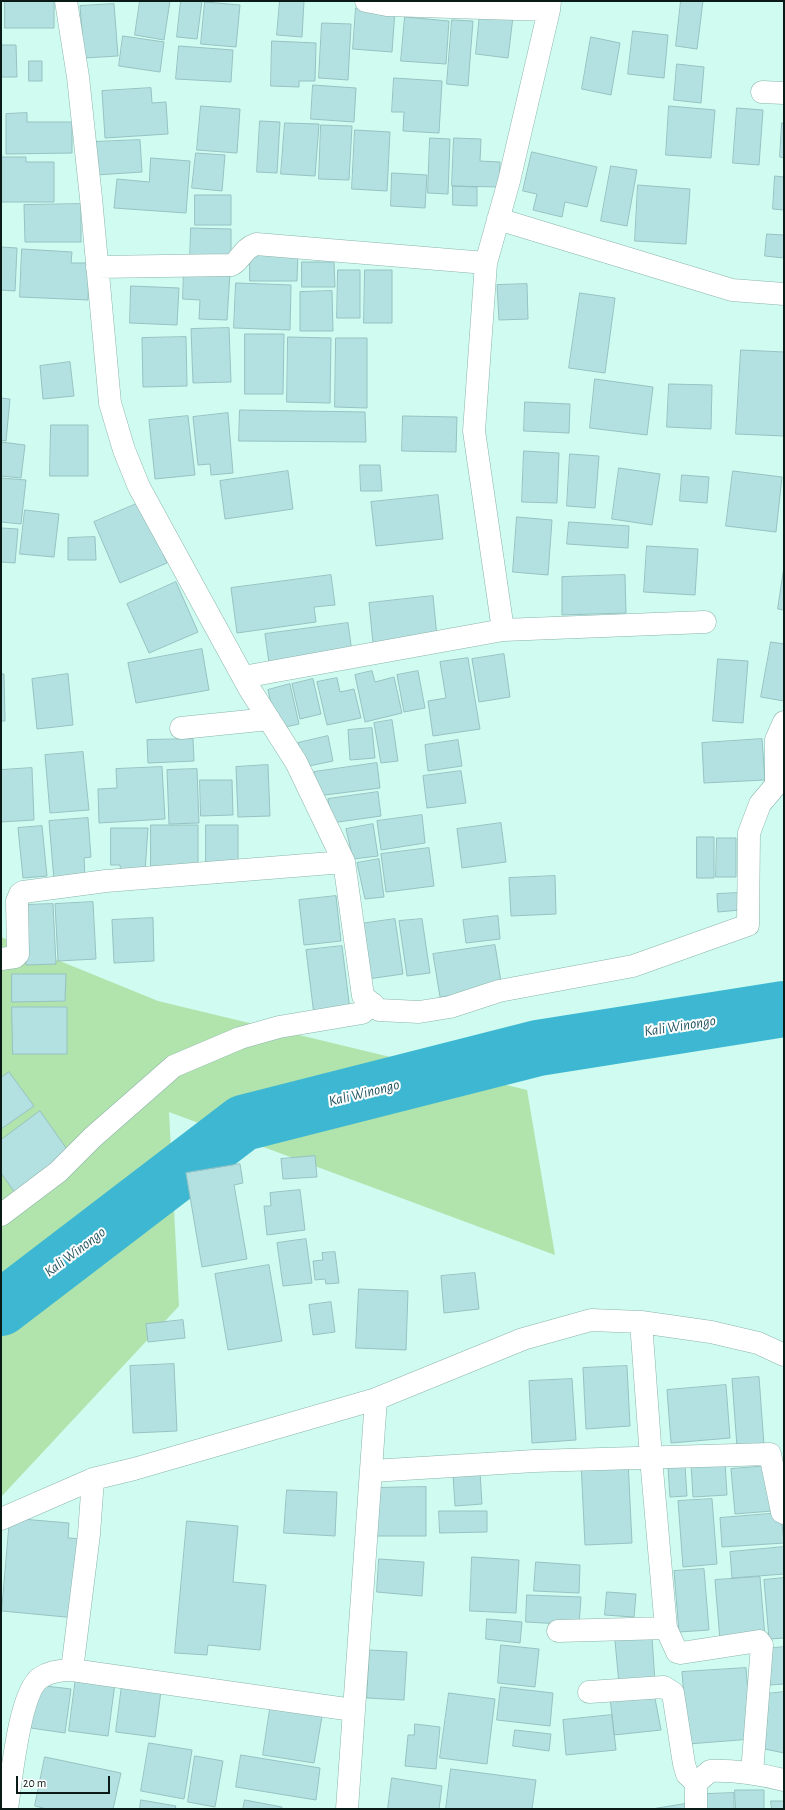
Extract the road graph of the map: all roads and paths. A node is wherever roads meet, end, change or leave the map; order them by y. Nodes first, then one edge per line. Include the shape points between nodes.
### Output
1 (66, 1) edge
2 (366, 1) edge
3 (549, 6) edge
4 (762, 92) dead end
5 (784, 93) edge
6 (498, 219) junction
7 (486, 263) junction
8 (97, 267) junction
9 (784, 294) edge
10 (705, 622) dead end
11 (503, 630) junction
12 (243, 677) junction
13 (269, 719) junction
14 (784, 722) edge
15 (182, 728) dead end
16 (344, 862) junction
17 (1, 959) edge
18 (372, 1004) junction
19 (1, 1215) edge
20 (641, 1322) junction
21 (784, 1355) edge
22 (376, 1399) junction
23 (651, 1458) junction
24 (372, 1471) junction
25 (93, 1479) junction
26 (784, 1512) edge
27 (1, 1519) edge
28 (666, 1628) junction
29 (558, 1632) dead end
30 (72, 1670) junction
31 (589, 1692) dead end
32 (353, 1710) junction
33 (752, 1773) junction
34 (784, 1780) edge
35 (696, 1783) junction
36 (7, 1809) edge
37 (347, 1809) edge
38 (696, 1809) edge

1 - 8 street via 78,77
2 - 3 street via 387,5
3 - 6 street
4 - 5 street
6 - 7 street
6 - 9 street via 732,290
7 - 8 street via 256,244 247,248 235,264 231,265
7 - 11 street via 474,431
8 - 12 street via 110,403 124,450 139,486
10 - 11 street
11 - 12 street
12 - 13 street
13 - 15 street
13 - 16 street via 296,762
14 - 18 street via 776,740 776,785 760,804 749,833 748,925 633,966 499,990 450,1006 419,1012 379,1010
16 - 17 street via 106,881 23,892 17,901 18,954 16,957
16 - 18 street via 363,996
18 - 19 street via 362,1013 279,1027 240,1038 174,1066 93,1137 58,1172
20 - 21 street via 711,1332 758,1343
20 - 22 street via 591,1320 523,1338
20 - 23 street
22 - 24 street
22 - 25 street
23 - 24 street via 534,1461
23 - 26 street via 770,1454
23 - 28 street
24 - 32 street
25 - 27 street
25 - 30 street via 89,1534
28 - 29 street
28 - 33 street via 677,1652 681,1653 759,1642 762,1645
30 - 32 street
30 - 36 street via 50,1672 39,1678 32,1687 24,1707
31 - 35 street via 664,1687 672,1693 684,1764 687,1774
32 - 37 street
33 - 34 street
33 - 35 street via 710,1771
35 - 38 street

